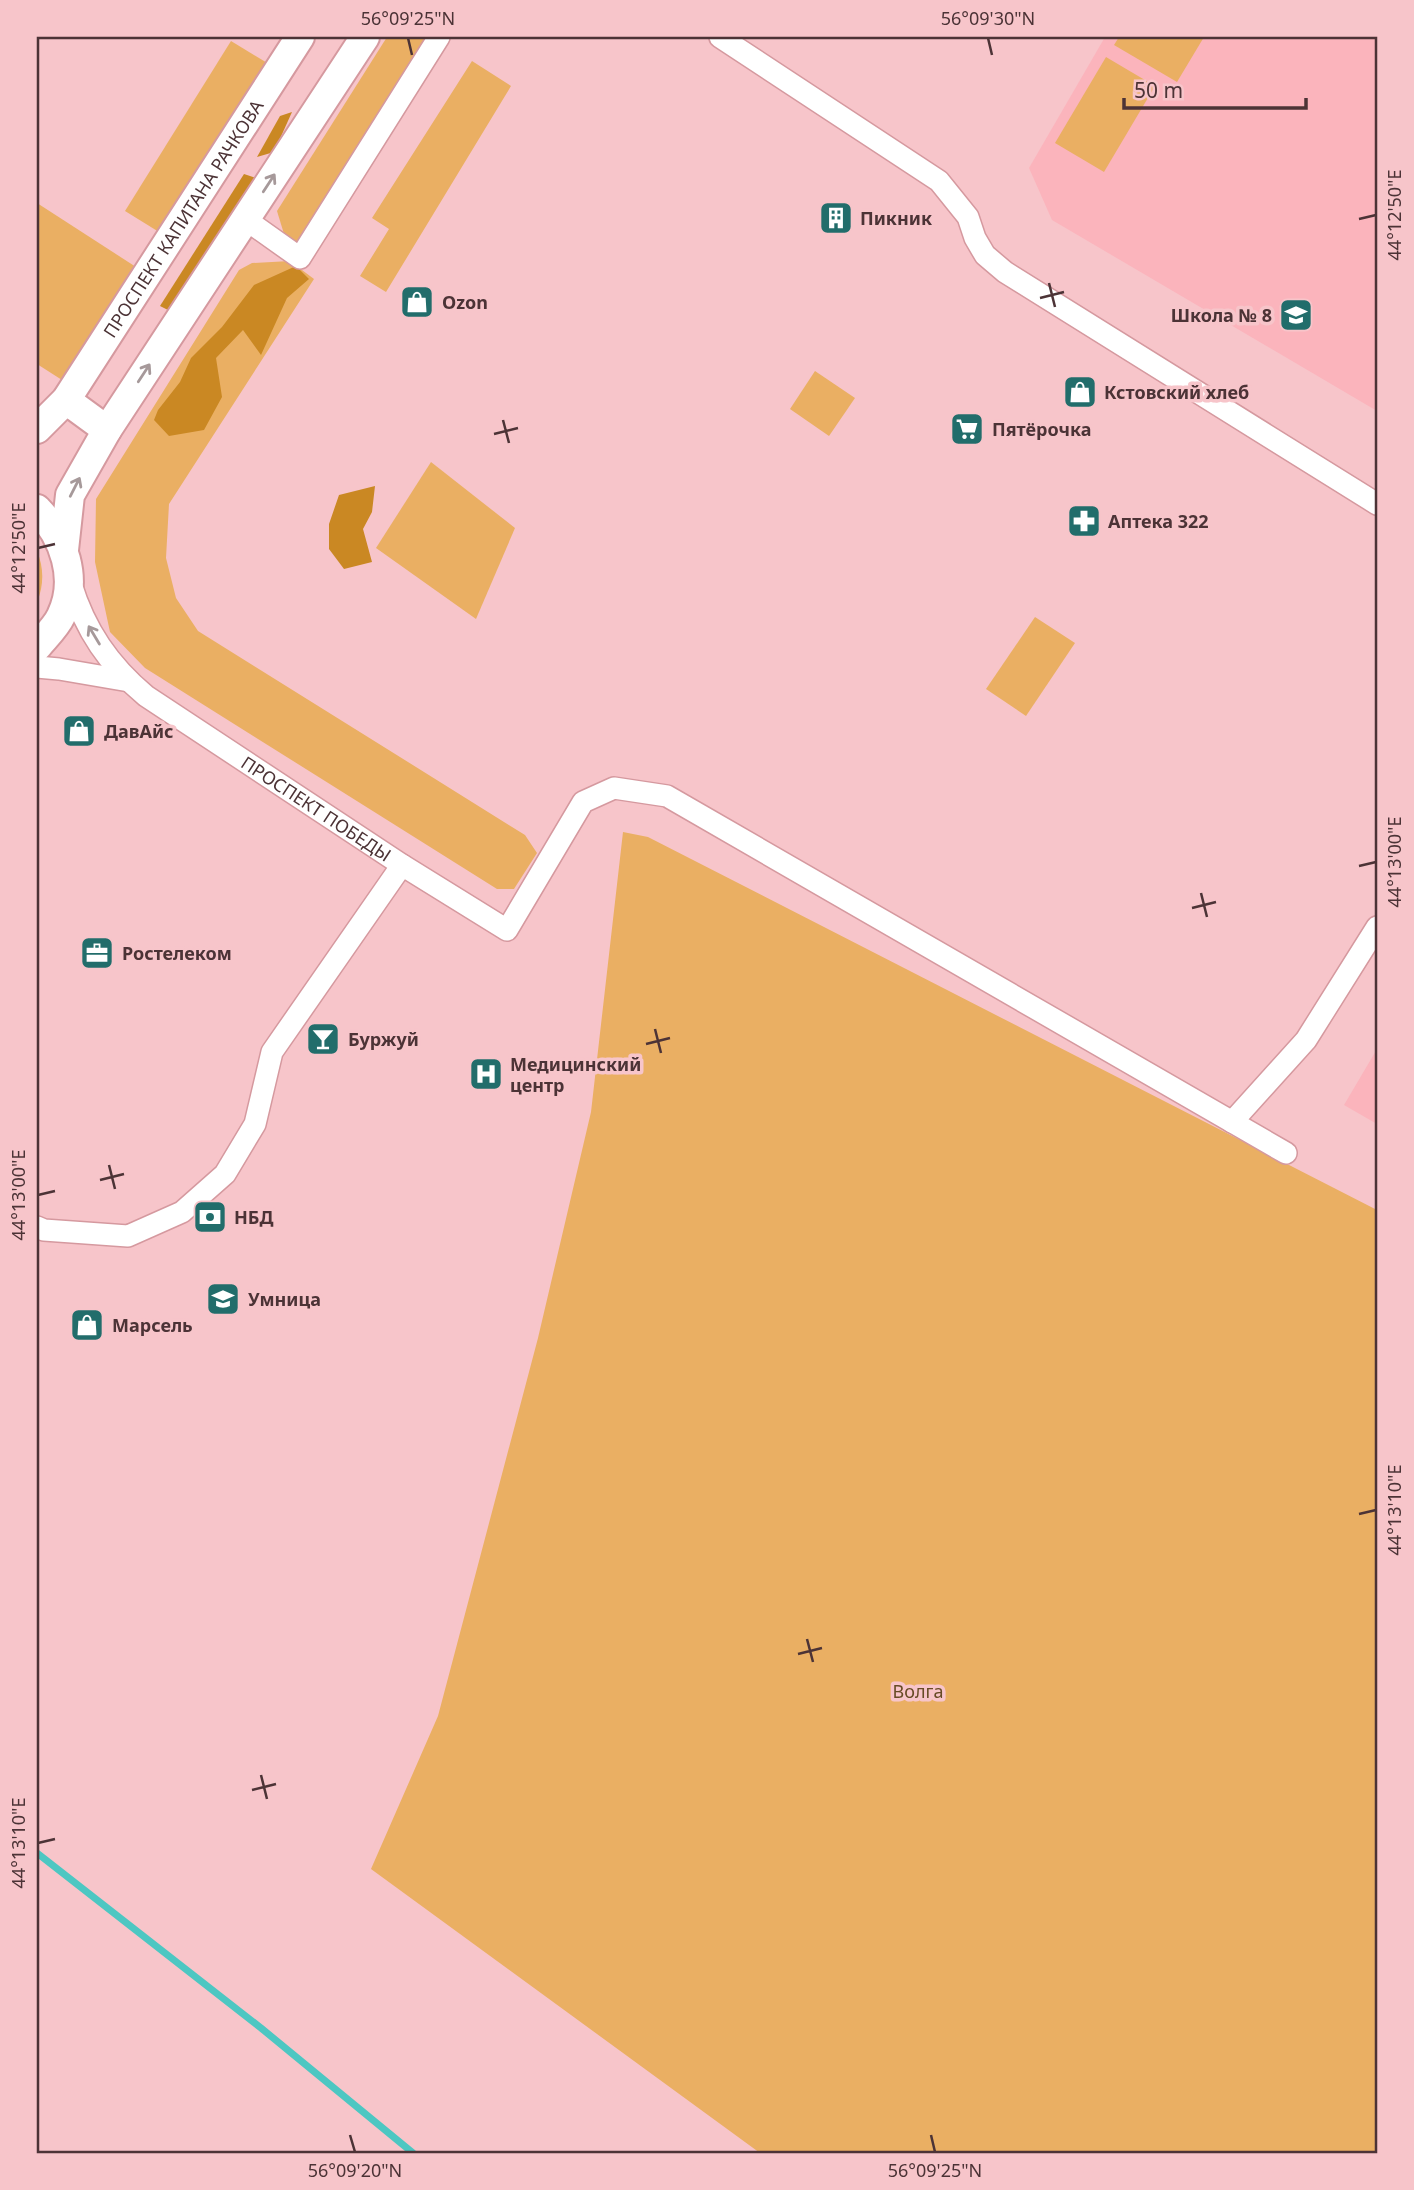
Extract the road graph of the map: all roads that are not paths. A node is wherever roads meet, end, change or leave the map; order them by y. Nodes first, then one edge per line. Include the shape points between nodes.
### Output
1 (300, 37) edge
2 (365, 37) edge
3 (439, 37) edge
4 (720, 37) edge
5 (245, 219) junction
6 (66, 400) junction
7 (37, 429) edge
8 (107, 430) junction
9 (1377, 504) edge
10 (37, 509) edge
11 (64, 550) junction
12 (70, 582) junction
13 (37, 648) edge
14 (37, 667) edge
15 (129, 681) junction
16 (402, 865) junction
17 (1377, 927) edge
18 (1233, 1122) junction
19 (1286, 1153) dead end
20 (37, 1227) edge

1 - 6 street, ПРОСПЕКТ КАПИТАНА РАЧКОВА
5 -> 2 street
3 - 5 street via 300,258
4 - 9 street via 939,181 968,217 985,255 1005,272
8 -> 5 street
6 - 7 street, ПРОСПЕКТ КАПИТАНА РАЧКОВА
6 - 8 street
11 -> 8 street via 70,495
10 - 11 street
11 - 12 street
12 - 13 street via 61,617
15 -> 12 street, ПРОСПЕКТ ПОБЕДЫ via 79,611
14 - 15 street
15 - 16 street, ПРОСПЕКТ ПОБЕДЫ
16 - 18 street, ПРОСПЕКТ ПОБЕДЫ via 507,930 583,802 614,788 667,796
16 - 20 street via 272,1052 255,1124 225,1174 182,1212 128,1237
17 - 18 street via 1306,1040
18 - 19 street

